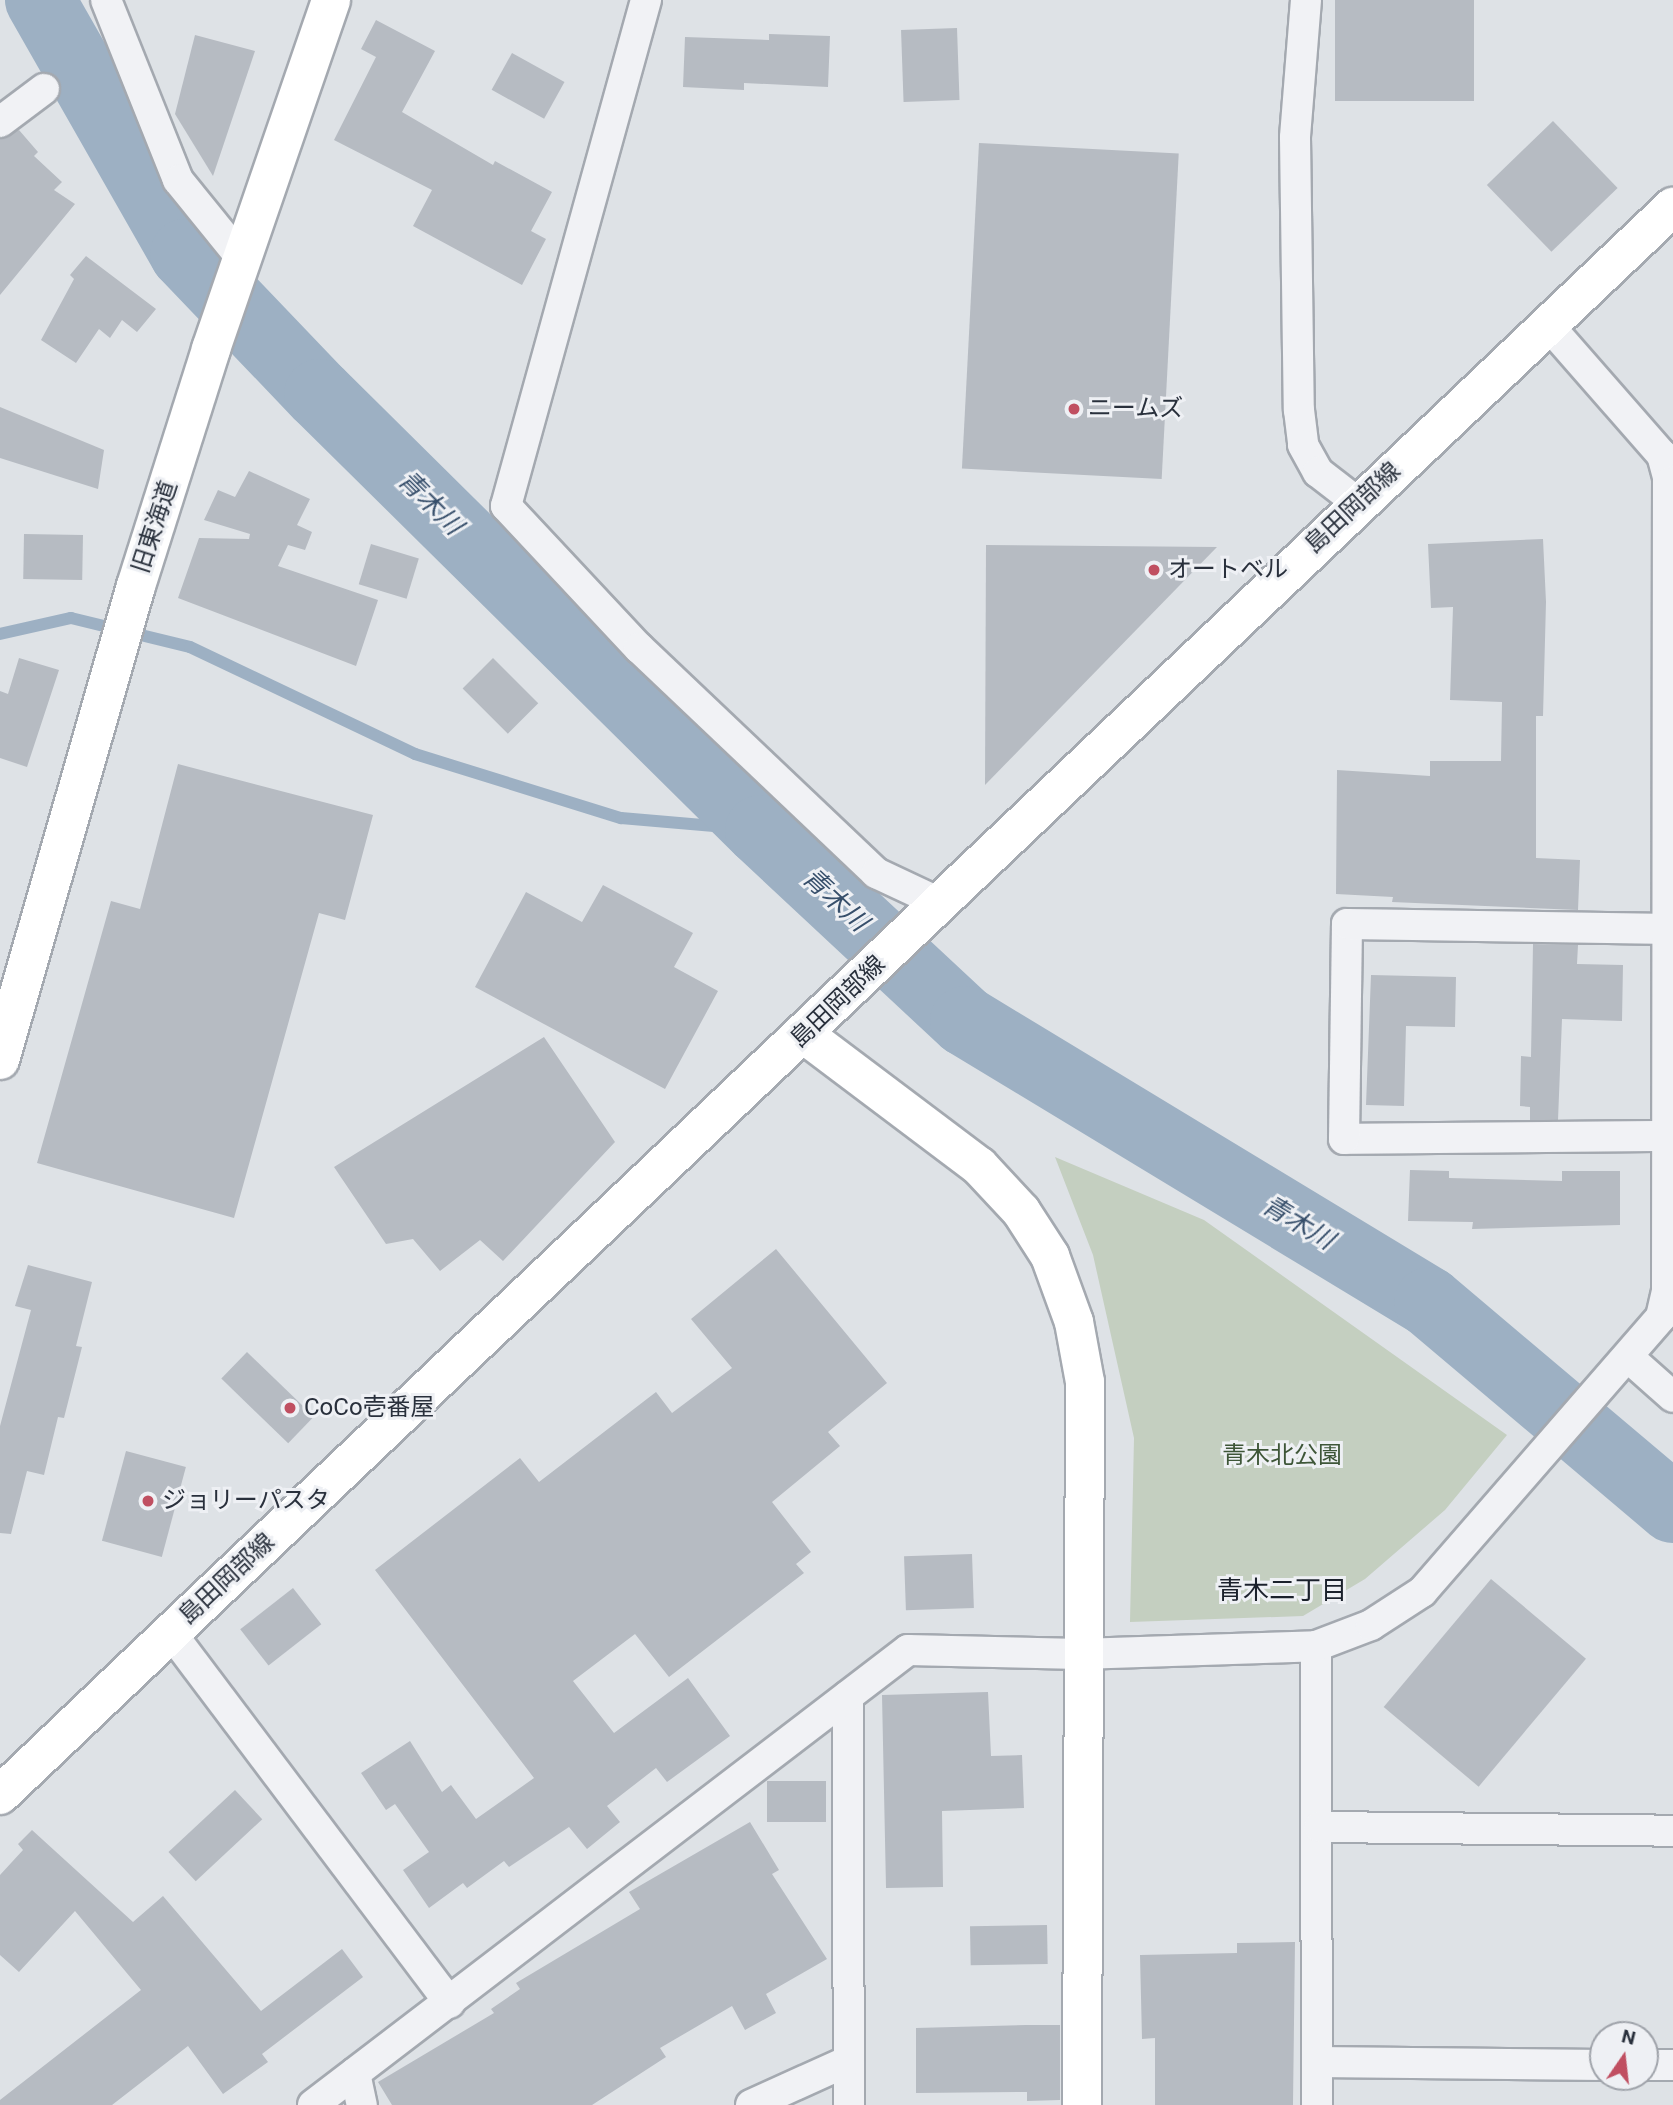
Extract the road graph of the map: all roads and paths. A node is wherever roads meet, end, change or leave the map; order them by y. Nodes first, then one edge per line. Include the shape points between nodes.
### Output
1 (106, 0) edge
2 (331, 0) edge
3 (646, 0) edge
4 (1306, 0) edge
5 (44, 89) dead end
6 (0, 122) edge
7 (1673, 206) edge
8 (242, 259) junction
9 (1548, 325) junction
10 (1671, 477) edge
11 (1357, 503) junction
12 (935, 908) junction
13 (1670, 929) edge
14 (805, 1035) junction
15 (0, 1060) edge
16 (1667, 1136) junction
17 (1628, 1357) junction
18 (1673, 1397) edge
19 (171, 1633) junction
20 (1316, 1646) junction
21 (1080, 1654) junction
22 (848, 1696) junction
23 (0, 1796) edge
24 (1319, 1827) junction
25 (1673, 1830) edge
26 (450, 2003) junction
27 (848, 2061) junction
28 (1317, 2062) junction
29 (1589, 2065) edge
30 (355, 2073) junction
31 (313, 2105) edge
32 (362, 2105) edge
33 (751, 2105) edge
34 (849, 2105) edge
35 (1082, 2105) edge
36 (1317, 2105) edge

1 - 8 street via 178,180
2 - 8 street, 旧東海道
3 - 12 street via 506,506 639,648 876,873
4 - 11 street via 1295,138 1300,422 1303,445 1318,472
5 - 6 street
7 - 9 street, 島田岡部線
8 - 15 street, 旧東海道 via 109,673
9 - 10 street via 1661,455
9 - 11 street, 島田岡部線
10 - 13 street
11 - 12 street, 島田岡部線
12 - 14 street, 島田岡部線
13 - 16 street
13 - 16 street via 1347,924 1345,1139
14 - 19 street, 島田岡部線
14 - 21 street via 979,1166 1021,1211 1050,1255 1074,1322 1085,1382
16 - 17 street via 1667,1291 1661,1317
17 - 18 street
17 - 20 street via 1422,1592 1371,1625
19 - 23 street, 島田岡部線
19 - 26 street
20 - 21 street
20 - 24 street
21 - 22 street via 908,1650
21 - 35 street
22 - 26 street
22 - 27 street
24 - 25 street
24 - 28 street
26 - 30 street
27 - 33 street
27 - 34 street
28 - 29 street
28 - 36 street
30 - 31 street
30 - 32 street

